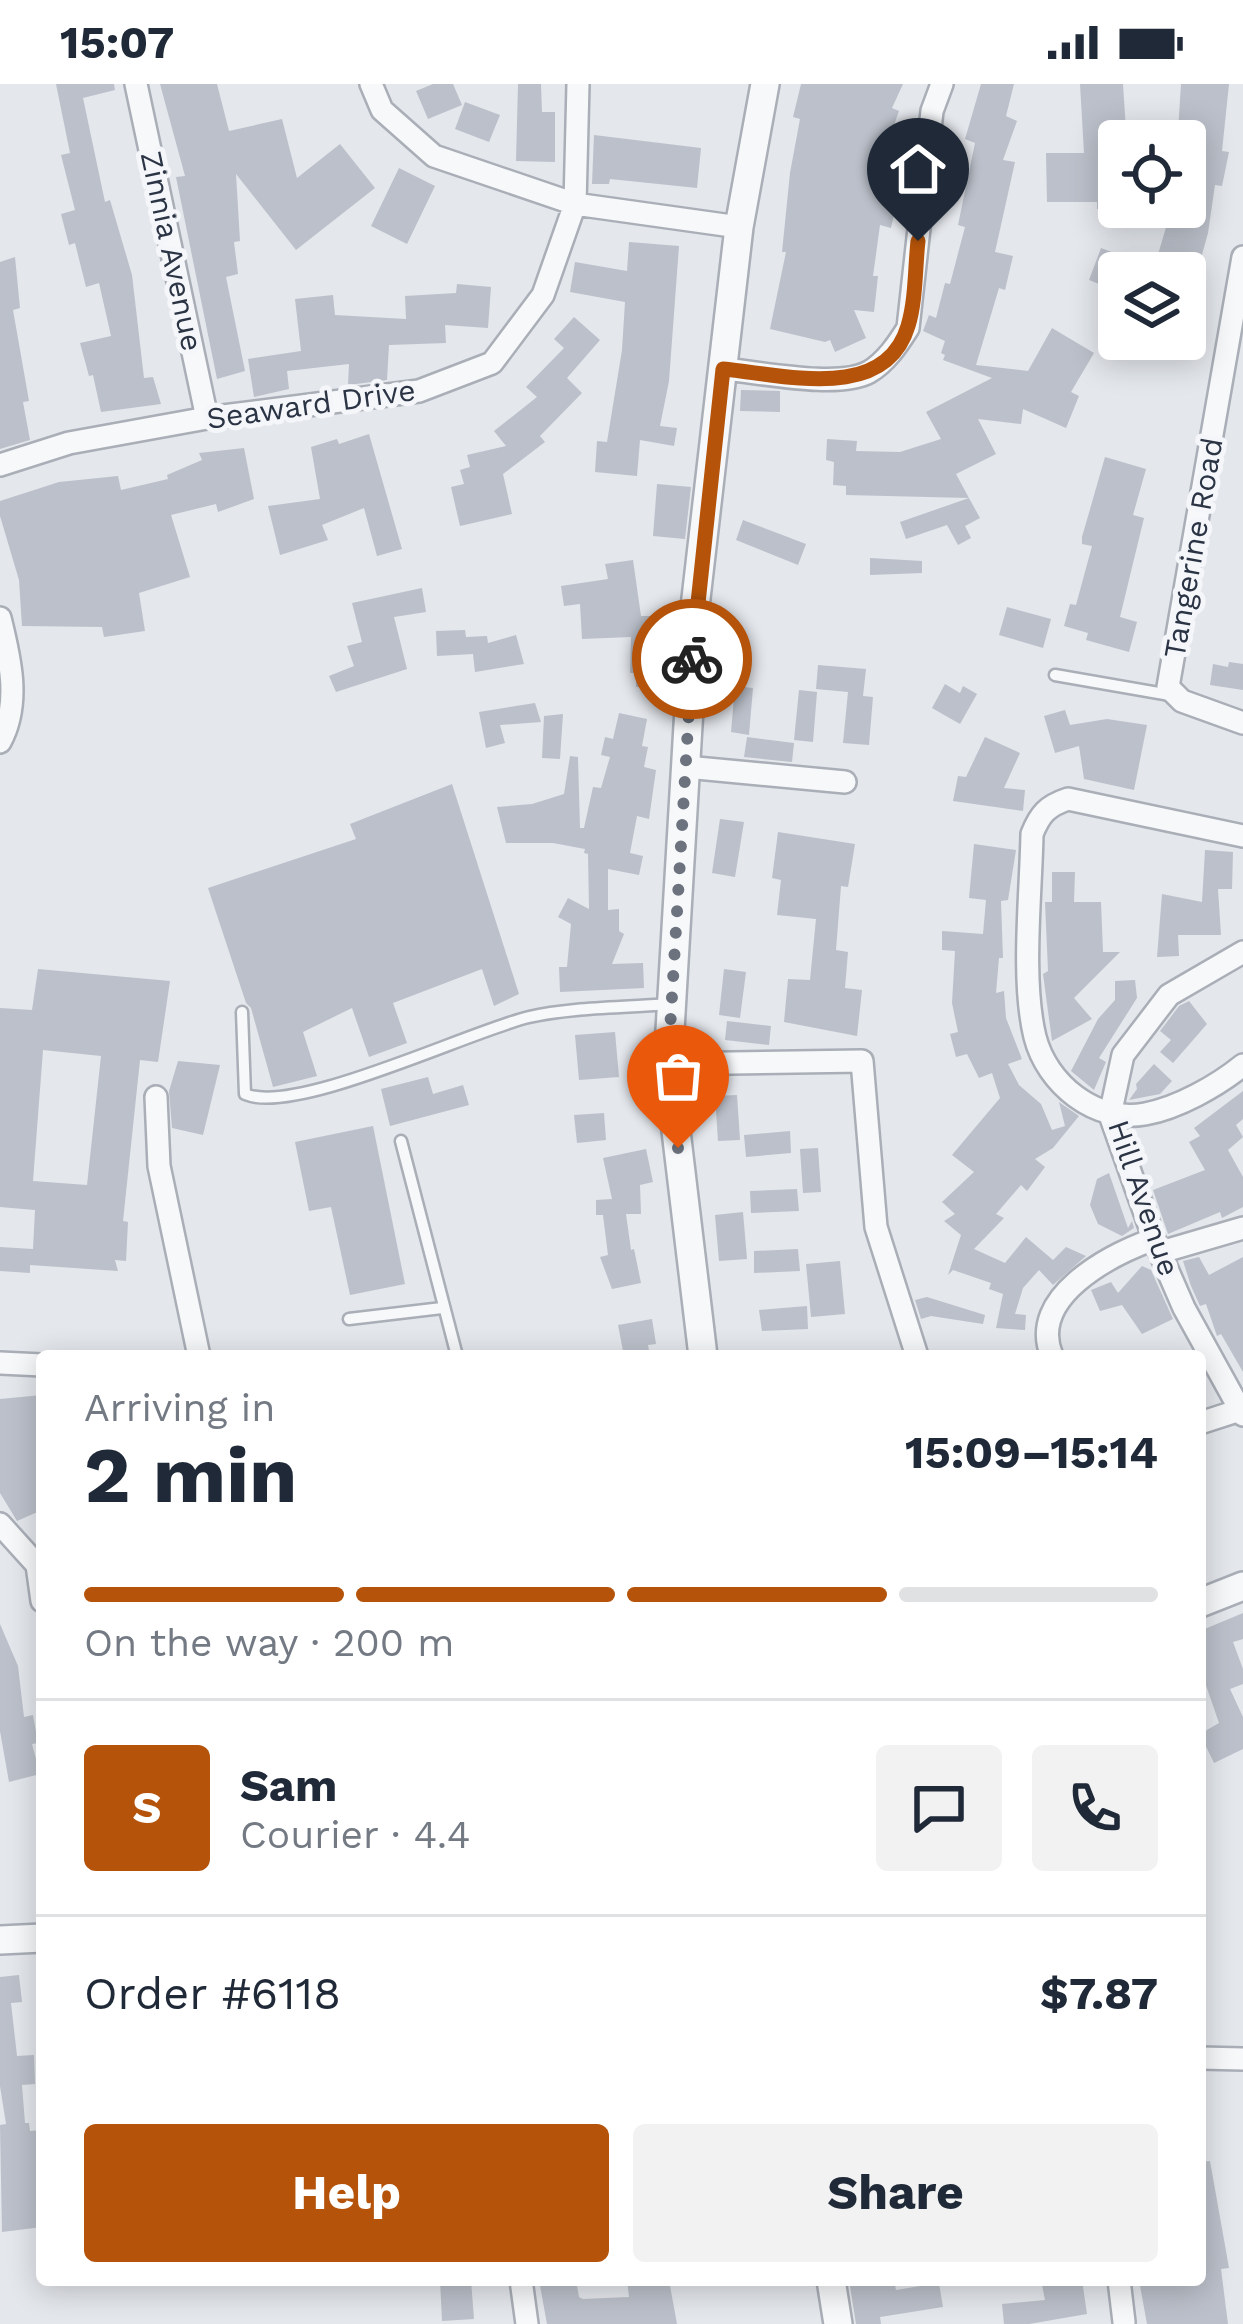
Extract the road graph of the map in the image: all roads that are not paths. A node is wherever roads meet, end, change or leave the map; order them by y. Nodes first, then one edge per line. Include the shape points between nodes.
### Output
1 (136, 84) edge
2 (371, 84) edge
3 (578, 84) edge
4 (765, 84) edge
5 (942, 84) edge
6 (575, 204) junction
7 (739, 227) junction
8 (1243, 257) edge
9 (723, 369) junction
10 (207, 418) junction
11 (0, 465) edge
12 (0, 618) edge
13 (7, 673) edge
14 (1055, 675) dead end
15 (1174, 696) junction
16 (1243, 723) edge
17 (0, 742) edge
18 (686, 767) junction
19 (845, 782) dead end
20 (1243, 836) edge
21 (1243, 952) edge
22 (671, 1004) junction
23 (242, 1012) dead end
24 (668, 1064) junction
25 (1243, 1065) edge
26 (156, 1096) dead end
27 (1110, 1115) junction
28 (401, 1141) dead end
29 (1243, 1228) edge
30 (1158, 1245) junction
31 (442, 1308) junction
32 (349, 1319) dead end
33 (198, 1350) edge
34 (455, 1350) edge
35 (702, 1350) edge
36 (915, 1350) edge
37 (1049, 1350) edge
38 (0, 1363) edge
39 (36, 1365) edge
40 (1242, 1412) edge
41 (1206, 1422) edge
42 (0, 1524) edge
43 (36, 1564) edge
44 (1243, 1586) edge
45 (1206, 1601) edge
46 (36, 1938) edge
47 (0, 1940) edge
48 (1206, 2058) edge
49 (1243, 2059) edge
50 (522, 2286) edge
51 (832, 2286) edge
52 (1120, 2286) edge
53 (1124, 2322) edge
54 (527, 2324) edge
55 (838, 2324) edge

1 - 10 street, Zinnia Avenue
2 - 6 street via 382,110 434,156
3 - 6 street, Seaward Drive
4 - 7 street
5 - 9 street via 932,110 908,328 893,351 868,373 841,380
6 - 7 street
6 - 10 street, Seaward Drive via 542,295 492,363 419,391
7 - 9 street
8 - 15 street, Tangerine Road via 1168,686
9 - 18 street
10 - 11 street, Seaward Drive via 69,443
12 - 13 street
13 - 17 street
14 - 15 lane
15 - 16 street
18 - 19 street
18 - 22 street
20 - 27 street via 1068,800 1040,814 1032,834 1034,1035 1046,1067 1071,1094
21 - 27 street, Hill Avenue via 1168,995 1123,1055
22 - 23 lane via 534,1016 352,1078 253,1097 245,1094
22 - 24 street
24 - 35 street
24 - 36 street via 862,1061 876,1227
25 - 27 street via 1220,1084 1146,1114
26 - 33 street via 159,1166
27 - 30 street, Hill Avenue
28 - 31 lane
29 - 30 street
30 - 37 street via 1075,1281 1052,1312
30 - 40 street, Hill Avenue
31 - 32 lane
31 - 34 lane
38 - 39 street
40 - 41 street
42 - 43 street
44 - 45 street
46 - 47 street
48 - 49 street
50 - 54 street
51 - 55 street
52 - 53 street

